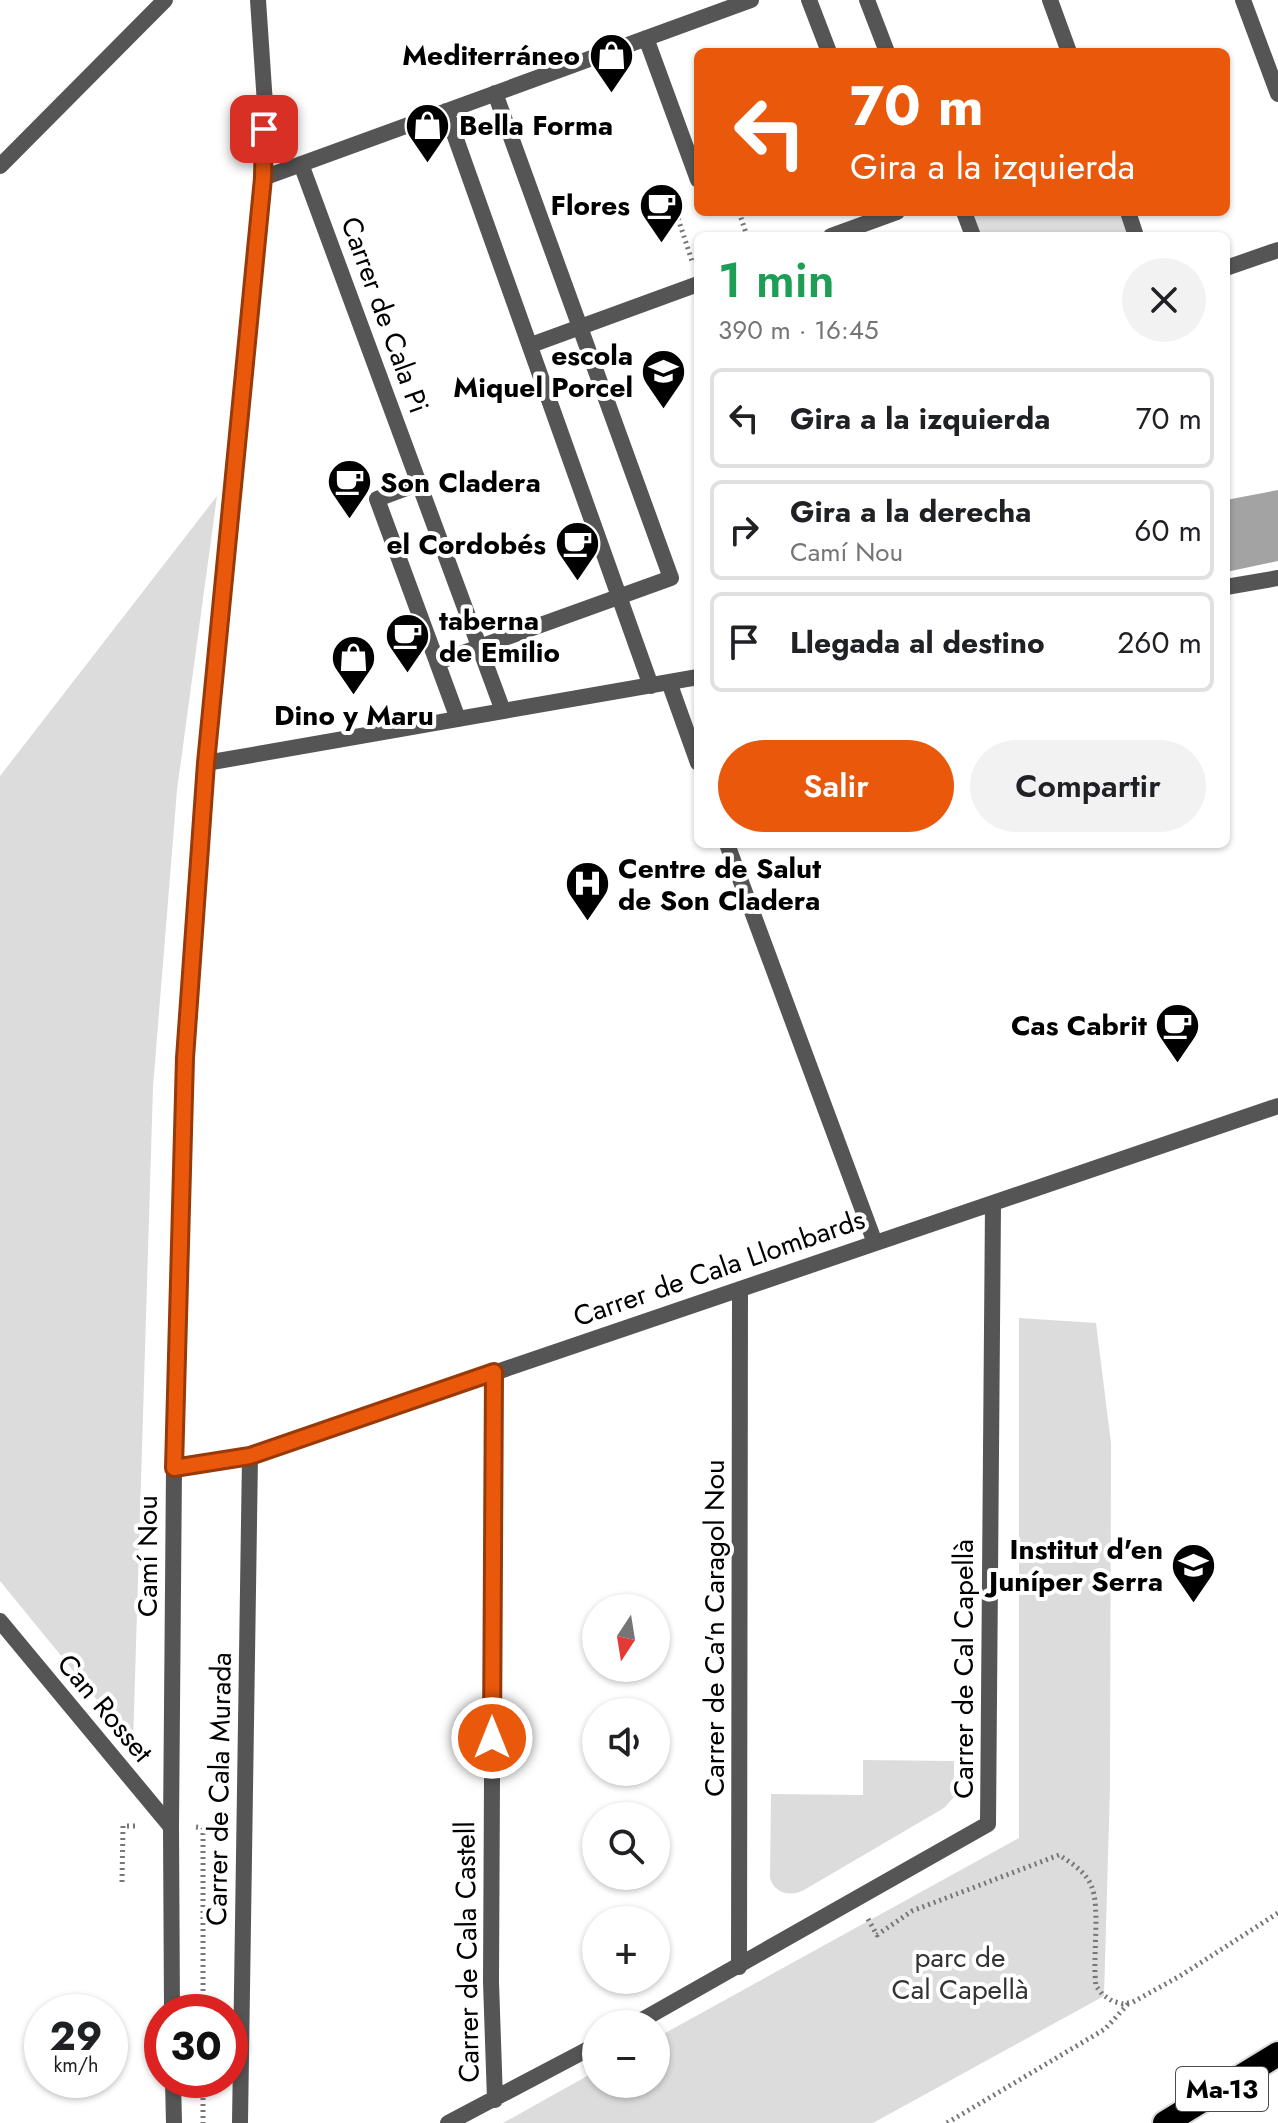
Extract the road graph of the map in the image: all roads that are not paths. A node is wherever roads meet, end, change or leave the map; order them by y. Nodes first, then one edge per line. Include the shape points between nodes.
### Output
1 (165, 0) edge
2 (258, 0) edge
3 (751, 0) edge
4 (809, 0) edge
5 (867, 0) edge
6 (1050, 0) edge
7 (1243, 0) edge
8 (646, 38) junction
9 (827, 48) edge
10 (885, 48) edge
11 (1068, 48) edge
12 (495, 93) junction
13 (1278, 94) edge
14 (446, 111) junction
15 (301, 164) junction
16 (0, 166) edge
17 (694, 169) edge
18 (263, 178) junction
19 (884, 216) edge
20 (842, 232) edge
21 (1278, 250) edge
22 (1230, 267) edge
23 (694, 285) edge
24 (580, 327) junction
25 (531, 345) junction
26 (420, 483) junction
27 (1278, 578) edge
28 (1230, 586) edge
29 (621, 596) junction
30 (479, 646) junction
31 (438, 662) junction
32 (694, 678) edge
33 (669, 682) junction
34 (651, 686) junction
35 (503, 711) junction
36 (458, 719) junction
37 (694, 752) edge
38 (206, 763) junction
39 (728, 848) edge
40 (1278, 1106) edge
41 (993, 1205) junction
42 (875, 1243) junction
43 (740, 1289) junction
44 (494, 1372) junction
45 (250, 1456) junction
46 (174, 1468) junction
47 (0, 1621) edge
48 (171, 1827) junction
49 (739, 1967) junction
50 (172, 1994) edge
51 (661, 2010) edge
52 (582, 2053) edge
53 (1278, 2054) edge
54 (173, 2098) edge
55 (495, 2100) junction
56 (174, 2123) edge
57 (240, 2123) edge
58 (448, 2123) edge
59 (1165, 2123) edge

1 - 16 street
2 - 18 street, Camí Nou via 265,104
3 - 8 street
4 - 9 street
5 - 10 street
6 - 11 street
7 - 13 street
8 - 12 street
8 - 17 street
12 - 14 street
12 - 24 street
14 - 15 street
14 - 25 street
15 - 18 street
15 - 26 street, Carrer de Cala Pi
18 - 38 street, Camí Nou
19 - 20 street
21 - 22 street
23 - 24 street
24 - 25 street
24 - 29 street via 671,578
25 - 29 street
26 - 30 street, Carrer de Cala Pi
26 - 31 street via 377,499
27 - 28 street
29 - 30 street
29 - 34 street
30 - 31 street
30 - 35 street, Carrer de Cala Pi
31 - 36 street
32 - 33 street
33 - 34 street
33 - 37 street
34 - 35 street
35 - 36 street
36 - 38 street
38 - 46 street, Camí Nou via 183,1087
39 - 42 street
40 - 41 street, Carrer de Cala Llombards
41 - 42 street, Carrer de Cala Llombards
41 - 49 street, Carrer de Cal Capellà via 988,1824
42 - 43 street, Carrer de Cala Llombards
43 - 44 street, Carrer de Cala Llombards
43 - 49 street, Carrer de Ca'n Caragol Nou
44 - 45 street, Carrer de Cala Llombards
44 - 55 street, Carrer de Cala Castell
45 - 46 street, Carrer de Cala Llombards
45 - 57 street, Carrer de Cala Murada
46 - 48 street, Camí Nou
47 - 48 street, Can Rosset
48 - 50 street, Camí Nou
49 - 51 street, Carrer de Cal Capellà
52 - 55 street
53 - 59 highway, Ma-13
54 - 56 street
55 - 58 street

